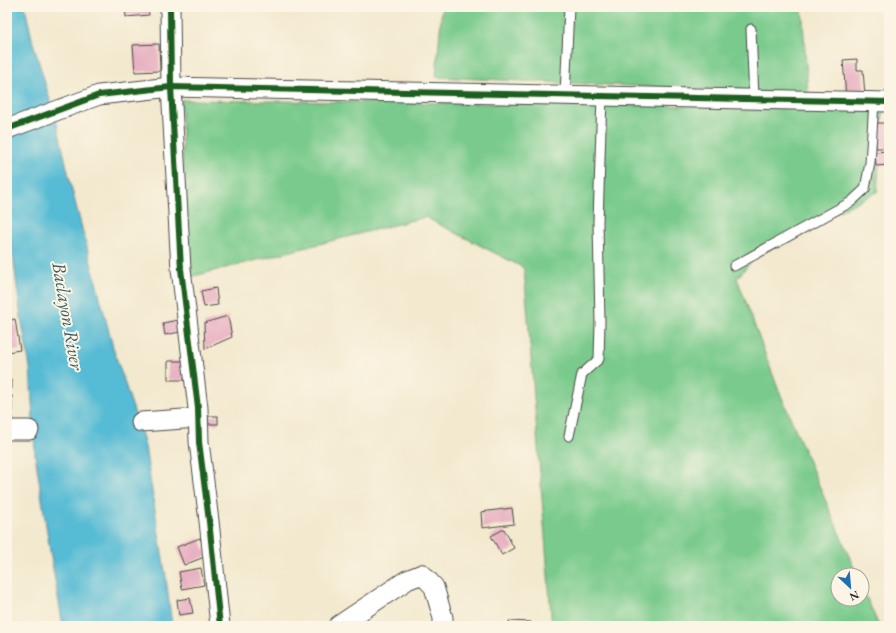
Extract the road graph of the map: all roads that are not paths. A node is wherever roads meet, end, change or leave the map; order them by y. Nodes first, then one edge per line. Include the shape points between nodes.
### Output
1 (170, 7) edge
2 (569, 7) edge
3 (751, 29) dead end
4 (171, 87) junction
5 (565, 95) junction
6 (602, 96) junction
7 (754, 99) junction
8 (881, 102) edge
9 (7, 129) edge
10 (734, 266) dead end
11 (198, 418) junction
12 (141, 422) dead end
13 (7, 430) edge
14 (29, 430) dead end
15 (569, 436) dead end
16 (220, 626) edge
17 (338, 626) edge
18 (443, 626) edge

1 - 4 street
2 - 5 lane
3 - 7 lane
4 - 5 street
4 - 9 street via 99,95
4 - 11 street via 181,269
5 - 6 street
6 - 7 street
6 - 15 lane via 598,222 600,359 582,374
7 - 8 street
8 - 10 lane via 865,189 851,202
11 - 12 street
11 - 16 street
13 - 14 street
17 - 18 street via 407,580 422,574 434,587

